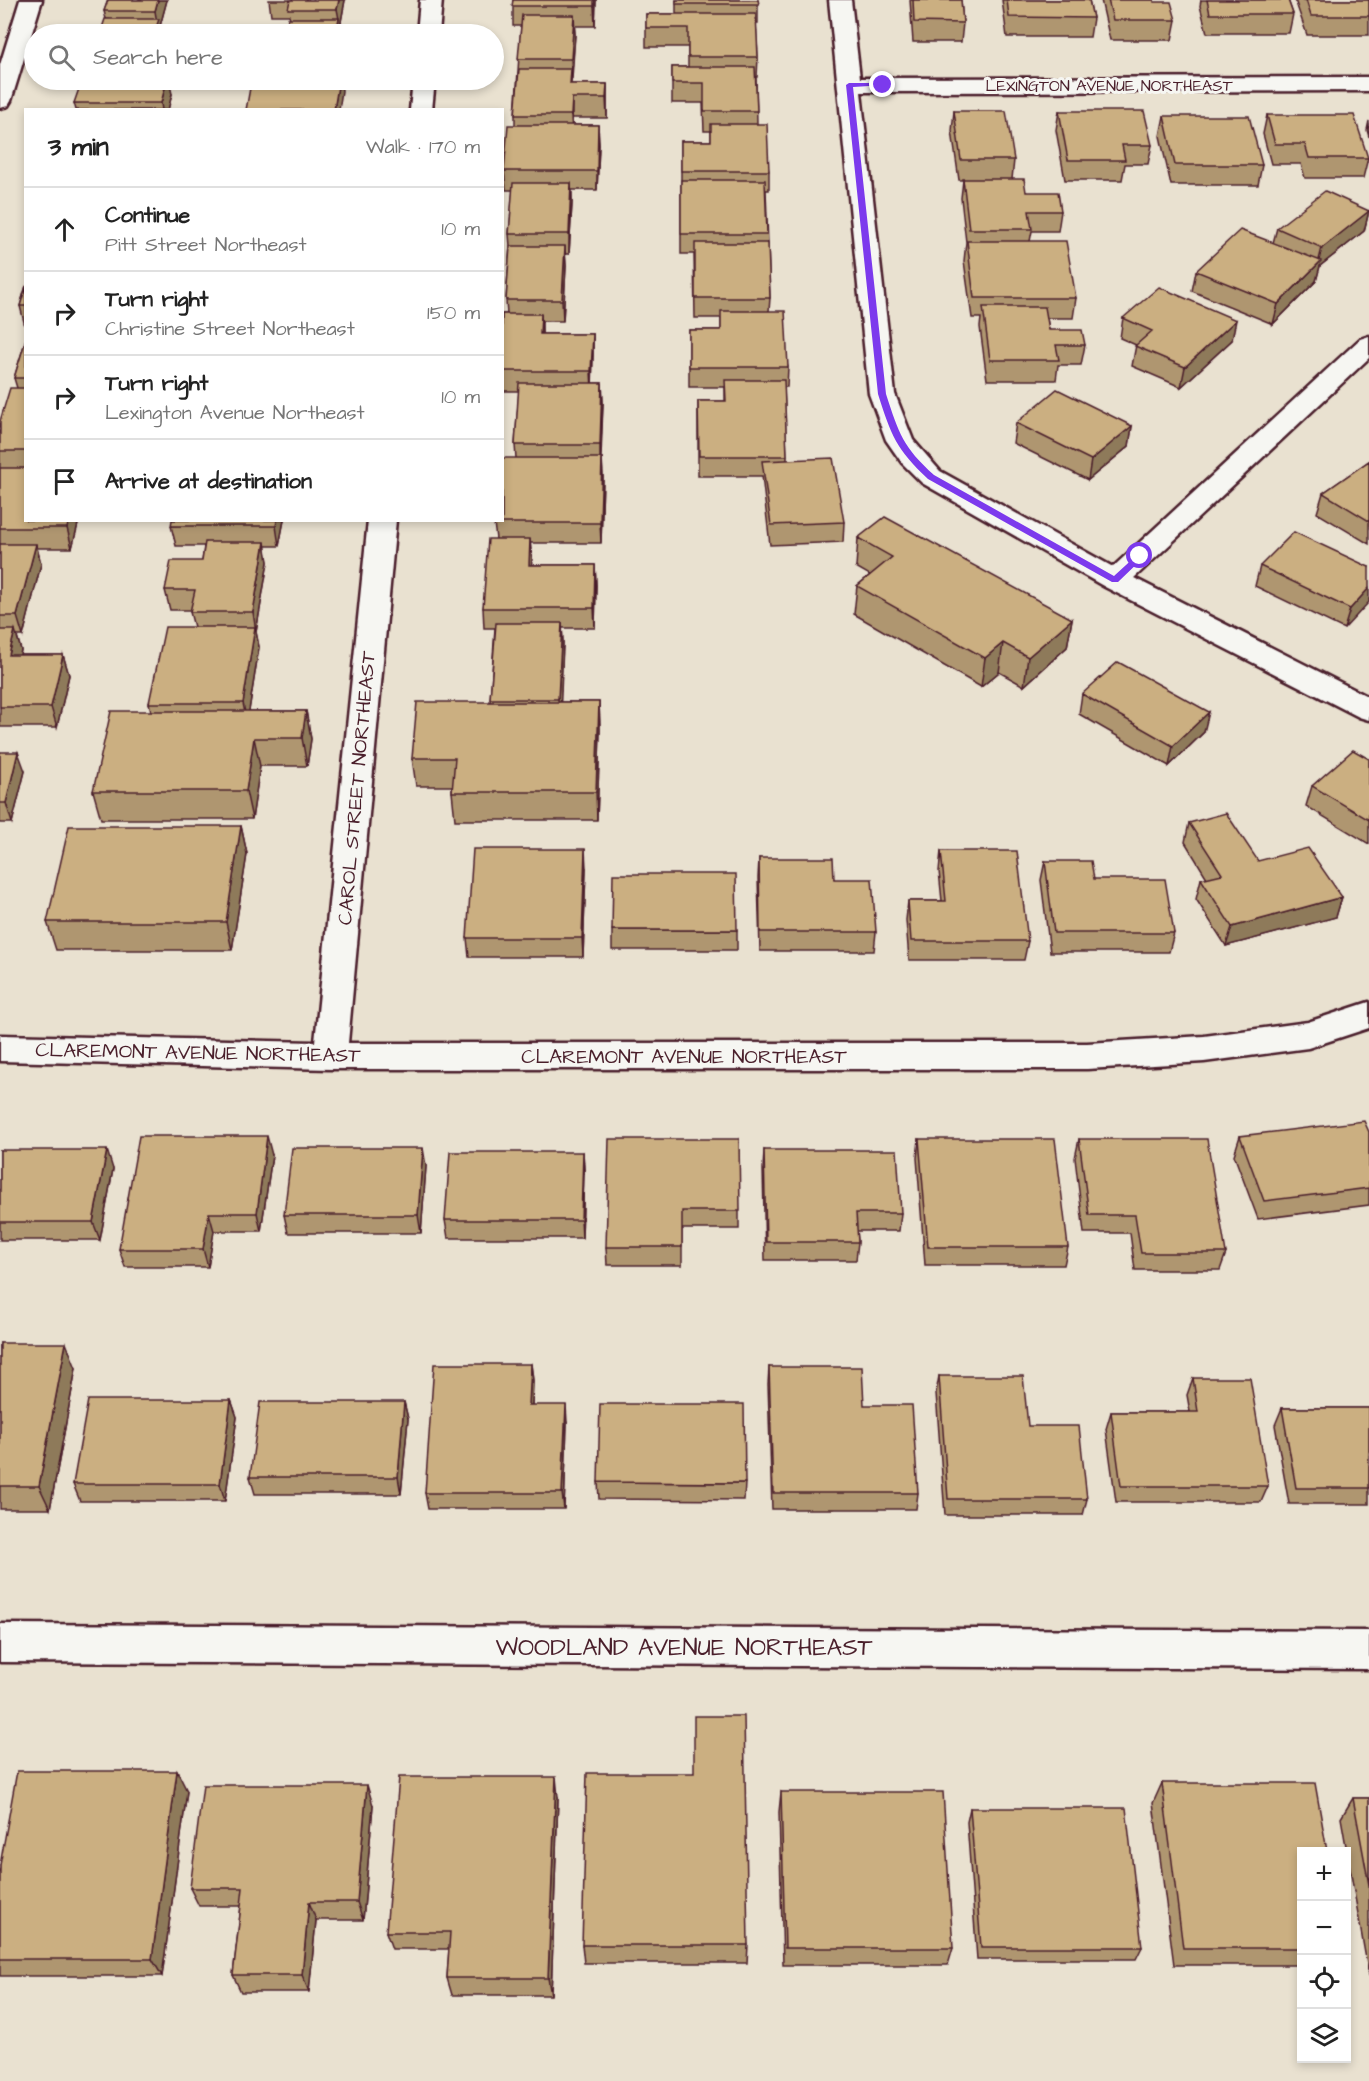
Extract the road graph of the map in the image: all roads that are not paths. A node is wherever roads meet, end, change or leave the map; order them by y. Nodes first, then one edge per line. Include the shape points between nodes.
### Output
1 (31, 0) edge
2 (431, 0) edge
3 (840, 0) edge
4 (429, 24) edge
5 (1369, 84) edge
6 (849, 85) junction
7 (423, 90) edge
8 (0, 101) edge
9 (421, 108) edge
10 (1369, 344) edge
11 (382, 522) edge
12 (1115, 580) junction
13 (1369, 710) edge
14 (1366, 1016) edge
15 (0, 1048) edge
16 (330, 1056) junction
17 (0, 1643) edge
18 (1369, 1650) edge

1 - 8 street
2 - 4 street
3 - 6 street
5 - 6 street, LEXINGTON AVENUE NORTHEAST
6 - 12 street via 882,394 894,430 909,456 931,477
7 - 9 street
10 - 12 street
11 - 16 street, CAROL STREET NORTHEAST
12 - 13 street
14 - 16 street, CLAREMONT AVENUE NORTHEAST via 1297,1036 1204,1049 1087,1056
15 - 16 street, CLAREMONT AVENUE NORTHEAST
17 - 18 street, WOODLAND AVENUE NORTHEAST

